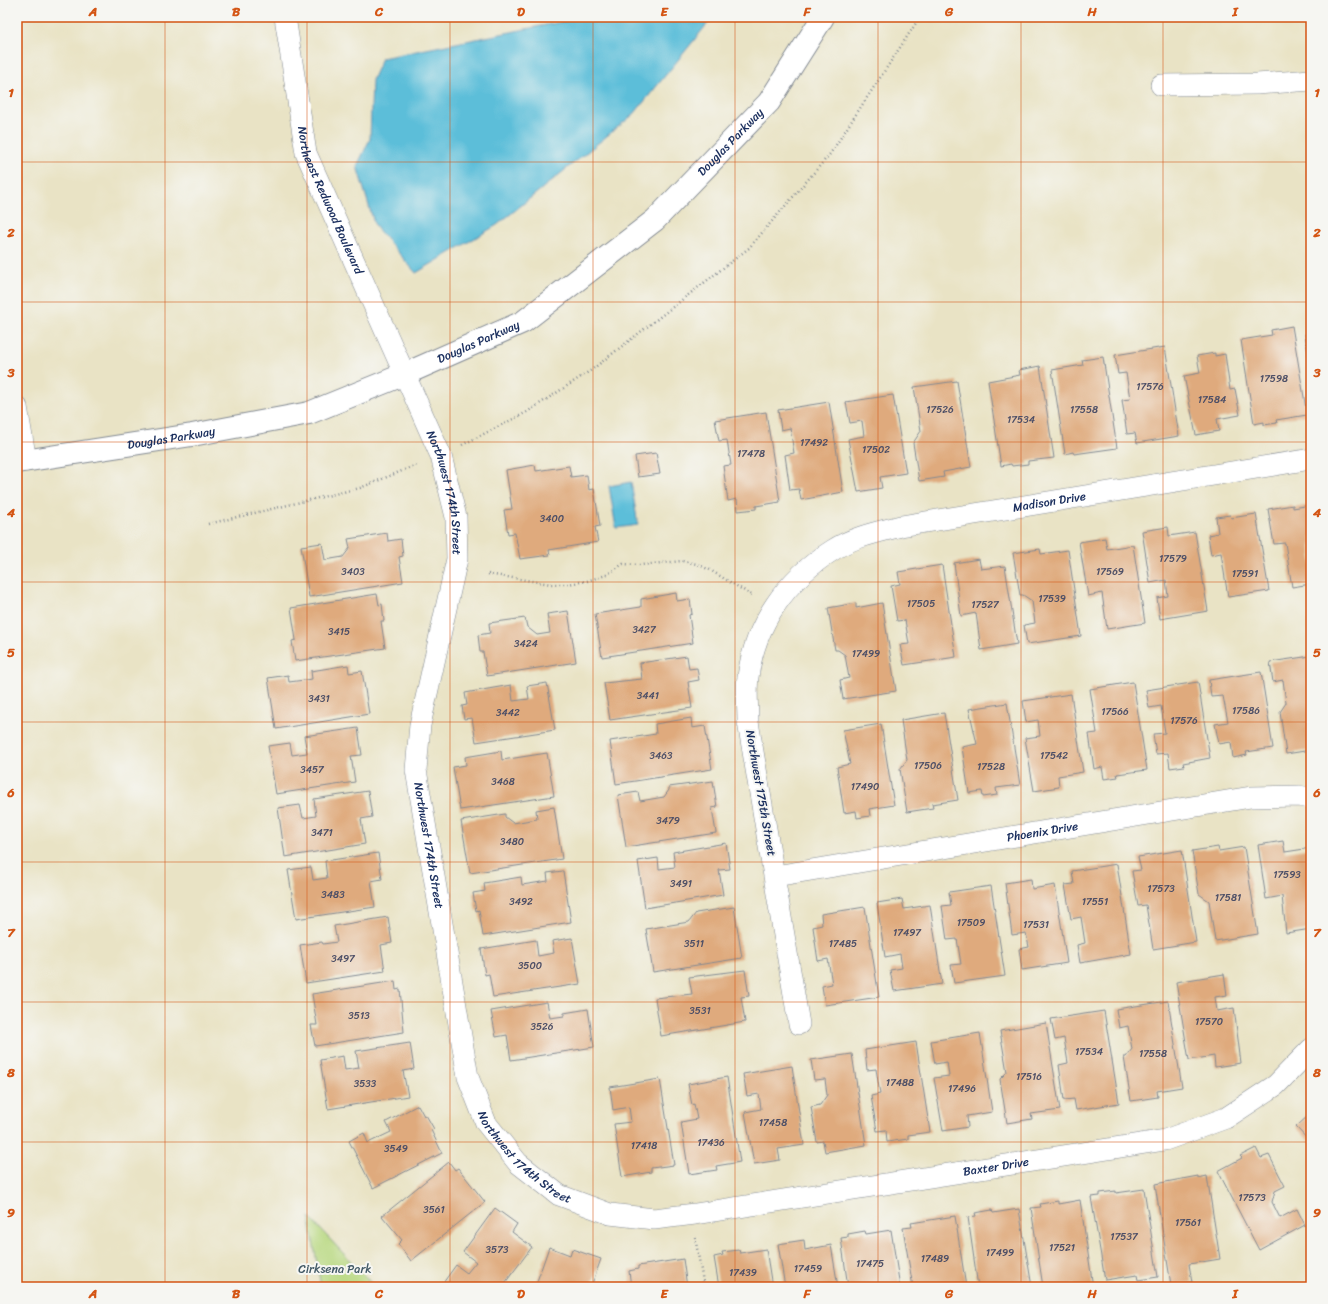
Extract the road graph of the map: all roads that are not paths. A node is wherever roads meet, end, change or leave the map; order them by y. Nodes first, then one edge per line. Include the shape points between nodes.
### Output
1 (285, 17) edge
2 (824, 17) edge
3 (1311, 80) edge
4 (1161, 85) dead end
5 (405, 374) junction
6 (17, 407) edge
7 (1311, 459) edge
8 (21, 462) edge
9 (800, 576) joint
10 (1311, 798) edge
11 (775, 876) junction
12 (799, 1024) dead end
13 (1311, 1049) edge
14 (654, 1219) joint

1 - 5 street, Northeast Redwood Boulevard via 306,153
2 - 5 street, Douglas Parkway via 769,102 655,220 523,322
3 - 4 street via 1257,84
5 - 8 street, Douglas Parkway via 309,413 192,435
5 - 14 street, Northwest 174th Street via 441,456 456,517 457,559 420,725 416,770 468,1077 486,1123 518,1164 559,1195 610,1214
6 - 8 street
7 - 9 street, Madison Drive via 901,526 864,536 833,549
9 - 11 street, Northwest 175th Street via 772,608 756,639 748,677 748,722
10 - 11 street, Phoenix Drive via 1251,798
11 - 12 street, Northwest 175th Street
13 - 14 street, Baxter Drive via 1276,1085 1226,1118 1165,1140

